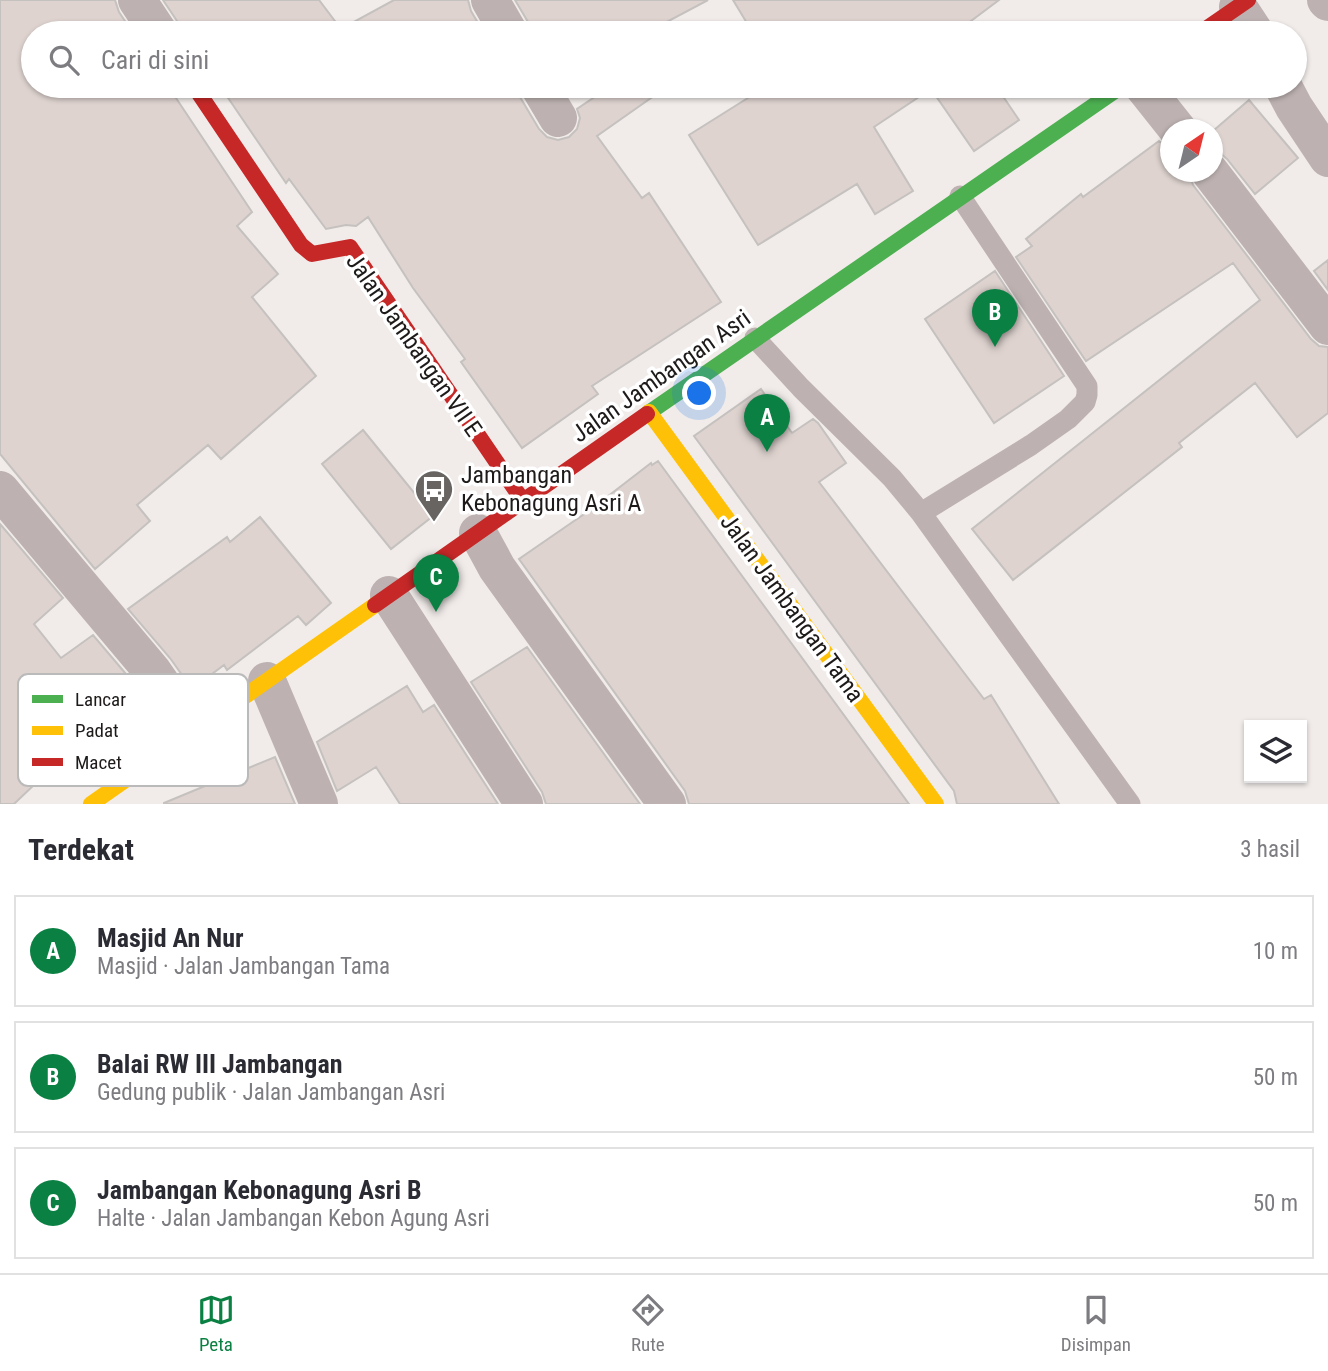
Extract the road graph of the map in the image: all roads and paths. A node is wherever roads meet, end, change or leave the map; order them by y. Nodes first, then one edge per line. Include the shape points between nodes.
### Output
1 (137, 0) edge
2 (490, 0) edge
3 (1247, 14) edge
4 (151, 21) edge
5 (502, 21) edge
6 (1230, 21) edge
7 (202, 98) edge
8 (546, 98) edge
9 (1104, 98) edge
10 (1153, 98) edge
11 (1289, 98) edge
12 (558, 118) dead end
13 (1169, 119) edge
14 (1328, 158) edge
15 (1218, 182) edge
16 (960, 196) junction
17 (1328, 326) edge
18 (755, 338) junction
19 (649, 412) junction
20 (0, 490) edge
21 (523, 501) junction
22 (921, 513) junction
23 (478, 533) junction
24 (389, 595) junction
25 (155, 674) edge
26 (267, 681) junction
27 (248, 694) edge
28 (117, 786) edge
29 (91, 804) edge
30 (319, 804) edge
31 (524, 804) edge
32 (667, 804) edge
33 (936, 804) edge
34 (1130, 804) edge

1 - 4 street
2 - 5 street
3 - 6 street
7 - 21 street, Jalan Jambangan VII E via 301,246 312,254 350,247
8 - 12 street
9 - 16 street, Jalan Jambangan Asri
10 - 13 street
11 - 14 street
15 - 17 street
16 - 18 street, Jalan Jambangan Asri
16 - 22 lane via 1087,386 1087,395 1082,407 1061,425
18 - 19 street, Jalan Jambangan Asri
18 - 22 lane
19 - 21 street, Jalan Jambangan Asri
19 - 33 street, Jalan Jambangan Tama
20 - 25 street
21 - 23 street, Jalan Jambangan Asri
22 - 34 lane
23 - 24 street, Jalan Jambangan Asri
23 - 32 street via 496,568
24 - 26 street, Jalan Jambangan Asri
24 - 31 street
26 - 27 street, Jalan Jambangan Asri
26 - 30 street
28 - 29 street, Jalan Jambangan Asri

